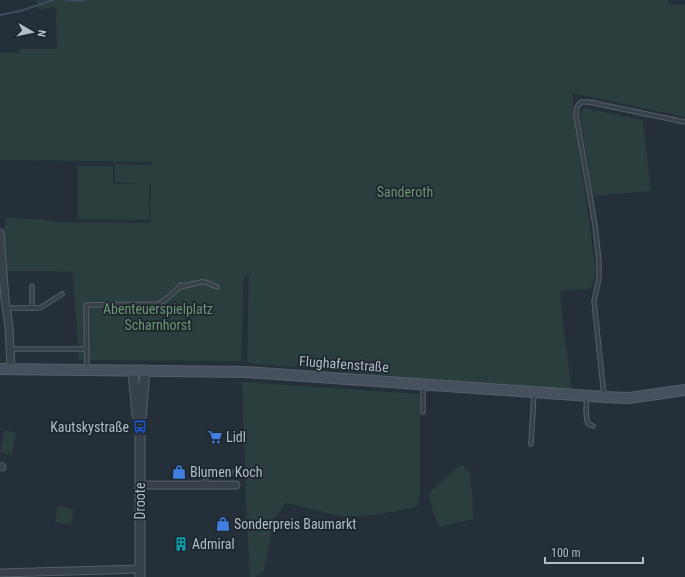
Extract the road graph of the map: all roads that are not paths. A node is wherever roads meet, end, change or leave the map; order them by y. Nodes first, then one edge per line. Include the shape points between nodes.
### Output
1 (685, 122) edge
2 (0, 233) edge
3 (32, 286) dead end
4 (217, 287) dead end
5 (62, 294) dead end
6 (7, 308) junction
7 (32, 308) junction
8 (11, 349) junction
9 (87, 349) junction
10 (0, 369) edge
11 (11, 369) junction
12 (87, 370) junction
13 (133, 370) junction
14 (145, 370) junction
15 (423, 384) junction
16 (685, 390) edge
17 (534, 392) junction
18 (587, 396) junction
19 (604, 397) junction
20 (423, 412) dead end
21 (140, 424) junction
22 (593, 426) dead end
23 (531, 444) dead end
24 (231, 472) dead end
25 (140, 485) junction
26 (205, 485) junction
27 (236, 485) dead end
28 (0, 573) edge
29 (140, 573) edge

1 - 19 lane via 590,102 581,102 577,107 576,115 599,261 599,278 594,301
2 - 6 street
3 - 7 lane
4 - 9 lane via 205,282 180,286 171,296 158,304 86,305
5 - 7 lane via 40,308
6 - 7 lane
6 - 8 street
8 - 9 lane
8 - 11 street
9 - 12 lane
10 - 11 main road, Flughafenstraße
11 - 12 main road, Flughafenstraße
12 - 13 main road, Flughafenstraße
13 - 14 main road, Flughafenstraße
13 - 21 street, Droote via 137,419
14 - 15 main road, Flughafenstraße via 246,372
14 - 21 street, Droote
15 - 17 main road, Flughafenstraße
15 - 20 lane
16 - 19 main road, Flughafenstraße via 629,398
17 - 18 main road, Flughafenstraße
17 - 23 lane
18 - 19 main road, Flughafenstraße
18 - 22 lane via 587,421
21 - 25 street, Droote
24 - 26 lane via 209,473
25 - 26 street
25 - 29 street, Droote
26 - 27 street
28 - 29 street

